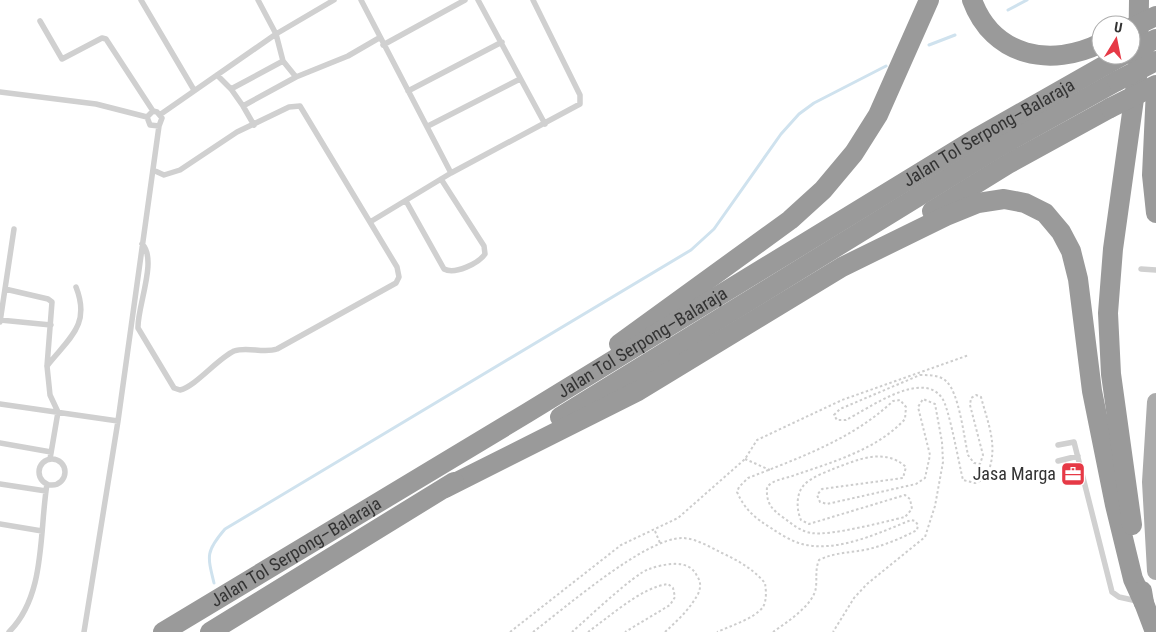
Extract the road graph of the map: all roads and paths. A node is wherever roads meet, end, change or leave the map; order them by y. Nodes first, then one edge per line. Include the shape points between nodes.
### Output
1 (141, 0) edge
2 (258, 0) edge
3 (334, 0) edge
4 (361, 0) edge
5 (465, 0) edge
6 (478, 0) edge
7 (533, 0) edge
8 (927, 0) edge
9 (972, 0) edge
10 (1139, 0) edge
11 (1156, 16) edge
12 (40, 21) dead end
13 (1141, 23) edge
14 (276, 34) junction
15 (379, 38) junction
16 (1156, 39) edge
17 (502, 42) junction
18 (383, 45) junction
19 (1141, 46) edge
20 (1091, 47) edge
21 (283, 61) junction
22 (1156, 61) edge
23 (1105, 65) edge
24 (217, 75) junction
25 (296, 77) junction
26 (520, 79) junction
27 (1156, 87) edge
28 (231, 89) junction
29 (194, 90) junction
30 (408, 91) junction
31 (0, 92) edge
32 (243, 106) junction
33 (153, 111) junction
34 (161, 114) junction
35 (147, 117) junction
36 (545, 124) junction
37 (254, 125) junction
38 (158, 126) junction
39 (428, 126) junction
40 (153, 170) junction
41 (451, 173) junction
42 (441, 179) junction
43 (406, 201) junction
44 (1156, 213) edge
45 (370, 222) junction
46 (14, 230) dead end
47 (142, 244) junction
48 (842, 267) junction
49 (1141, 269) dead end
50 (1156, 270) edge
51 (76, 287) dead end
52 (5, 289) junction
53 (0, 320) edge
54 (51, 325) junction
55 (969, 355) dead end
56 (47, 366) junction
57 (981, 397) joint
58 (1156, 402) edge
59 (0, 404) edge
60 (58, 412) junction
61 (527, 413) junction
62 (118, 421) junction
63 (0, 444) edge
64 (1058, 445) dead end
65 (51, 452) junction
66 (1078, 456) junction
67 (50, 459) junction
68 (745, 459) junction
69 (1058, 461) dead end
70 (770, 470) junction
71 (0, 484) edge
72 (47, 484) junction
73 (445, 488) junction
74 (46, 491) junction
75 (0, 524) edge
76 (42, 530) junction
77 (655, 530) junction
78 (660, 543) junction
79 (1156, 571) edge
80 (1144, 603) junction
81 (9, 632) edge
82 (84, 632) edge
83 (163, 632) edge
84 (210, 632) edge
85 (510, 632) edge
86 (533, 632) edge
87 (572, 632) edge
88 (588, 632) edge
89 (625, 632) edge
90 (665, 632) edge
91 (717, 632) edge
92 (774, 632) edge
93 (833, 632) edge
94 (1155, 632) edge

1 - 29 lane
2 - 14 lane
3 - 14 lane
4 - 15 lane
5 - 18 lane
6 - 17 lane
7 - 36 lane via 581,100 579,105
8 - 61 highway via 878,115 854,153 823,190 790,220 678,299
9 - 20 highway via 987,28 1008,46 1027,54 1067,56
10 - 80 highway via 1138,70 1113,249 1108,314 1121,456
11 - 13 highway, bridge
12 - 33 lane via 62,59 102,38 106,39
14 - 21 lane
14 - 24 lane
15 - 18 lane
15 - 25 lane via 326,67
16 - 19 highway, bridge
17 - 26 lane
17 - 30 lane
18 - 30 lane
21 - 25 lane
21 - 28 lane
22 - 73 highway, Jalan Tol Serpong–Balaraja, bridge via 997,148
23 - 61 highway, Jalan Tol Serpong–Balaraja via 975,139
24 - 28 lane
24 - 29 lane
25 - 32 lane
26 - 36 lane
26 - 39 lane
27 - 44 highway via 1152,175
27 - 48 highway, bridge via 1110,108 1008,164
28 - 32 lane
29 - 34 lane
30 - 39 lane
31 - 35 lane via 96,104
32 - 37 lane
33 - 34 lane
33 - 35 lane
34 - 38 lane
35 - 38 lane via 150,125
36 - 41 lane
37 - 40 lane via 221,142 180,170 164,175
37 - 45 lane via 294,105 302,108
38 - 40 lane
39 - 41 lane
40 - 47 lane
41 - 42 lane
42 - 43 lane
42 - 43 lane via 484,246 485,254 481,259 454,271 444,269
43 - 45 lane
45 - 47 lane via 397,267 399,277 396,283 277,349 232,352 180,390 174,388 138,328 148,266 148,254
46 - 52 lane
47 - 62 lane
48 - 73 highway via 638,391
48 - 80 highway via 978,203 1004,199 1025,203 1045,213 1071,251 1078,279 1092,391 1115,505 1133,579
49 - 50 lane
51 - 56 lane via 82,311 78,327
52 - 53 lane
52 - 54 lane via 51,300
53 - 54 lane
54 - 56 lane
55 - 68 path via 842,400 757,440
56 - 60 lane via 50,395
57 - 57 path via 993,457 985,479 974,484 963,480 943,398 933,389 906,389 846,420 837,420 834,415 840,409 920,375 931,374 946,380 954,393 968,455 974,463 980,464 983,455 970,405 976,394
58 - 79 main road via 1151,482
59 - 60 lane
60 - 62 lane
60 - 65 lane
61 - 83 highway, Jalan Tol Serpong–Balaraja
62 - 82 lane
63 - 65 lane
64 - 66 lane via 1074,442
65 - 67 lane
66 - 69 lane
66 - 80 lane via 1112,592
67 - 72 lane via 40,468 39,475
67 - 72 lane via 62,464 65,470 60,482
68 - 70 path
68 - 77 path via 678,518
70 - 92 path via 748,478 737,492 754,518 802,544 822,546 849,542 911,520 918,525 917,530 906,536 868,549 830,554 819,560 815,570 814,594
70 - 93 path via 823,448 879,414 893,401 900,400 906,407 906,419 894,431 876,443 772,482 767,487 766,499 772,509 797,528 811,533 905,517 912,509 910,499 905,495 809,524 801,520 797,512 799,492 805,483 863,457 884,456 899,460 906,467 906,473 903,478 822,489 817,495 820,502 827,504 916,484 925,478 930,455 918,407 923,399 934,404 943,462 925,538 867,584 854,598
71 - 74 lane
72 - 74 lane
73 - 84 highway, Jalan Tol Serpong–Balaraja
74 - 76 lane
75 - 76 lane
76 - 81 lane via 31,600 20,621
77 - 78 path
77 - 85 path via 621,545
78 - 86 path via 630,560
78 - 91 path via 683,538 700,542 741,562 765,583 763,607
80 - 94 highway
87 - 90 path via 647,569 677,563 696,572 701,582 698,594 683,615
88 - 89 path via 628,603 658,585 668,584 675,597 670,605

